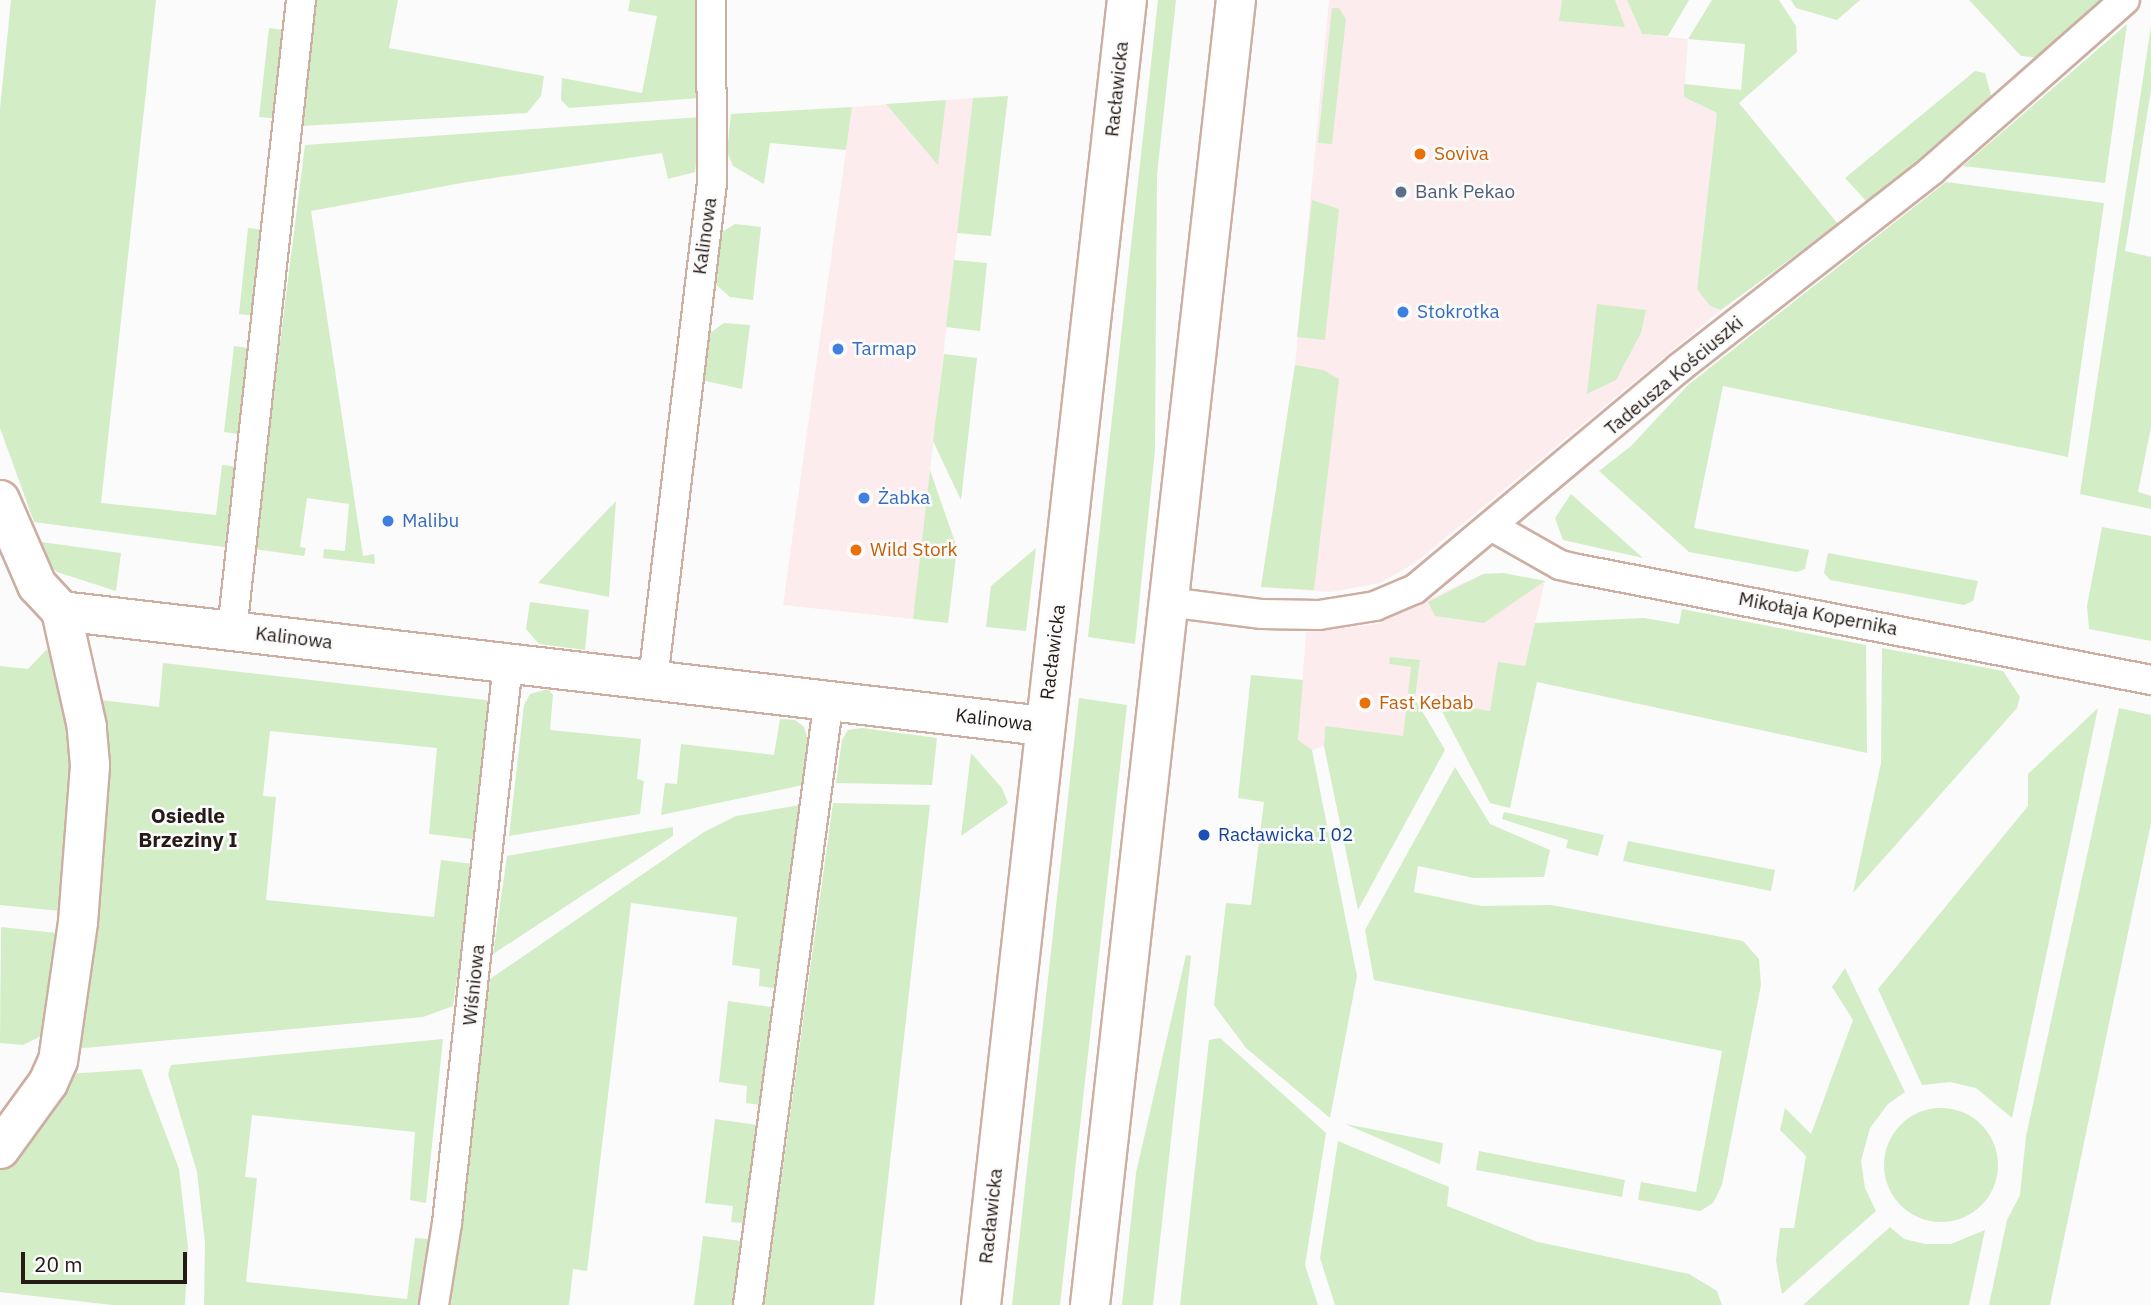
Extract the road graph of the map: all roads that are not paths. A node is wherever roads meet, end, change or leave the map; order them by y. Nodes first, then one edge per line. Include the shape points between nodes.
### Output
1 (302, 0) edge
2 (711, 0) edge
3 (1127, 0) edge
4 (1236, 0) edge
5 (2125, 0) edge
6 (0, 500) edge
7 (1493, 527) junction
8 (1168, 602) junction
9 (61, 611) junction
10 (232, 631) junction
11 (508, 663) junction
12 (653, 680) junction
13 (2151, 680) edge
14 (829, 699) junction
15 (1044, 726) junction
16 (0, 1149) edge
17 (434, 1305) edge
18 (748, 1305) edge
19 (981, 1305) edge
20 (1090, 1305) edge

1 - 10 lane
2 - 12 lane, Kalinowa via 712,183
3 - 15 street, Racławicka
4 - 8 street
5 - 7 lane, Tadeusza Kościuszki via 1932,170 1679,368
6 - 9 street via 37,585
7 - 8 lane, Tadeusza Kościuszki via 1415,589 1346,613 1262,614
7 - 13 lane, Mikołaja Kopernika via 1560,565
8 - 20 street
9 - 10 street, Kalinowa
9 - 16 street via 87,727 90,765 78,922 58,1061 48,1083
10 - 11 street, Kalinowa
11 - 12 street, Kalinowa
11 - 17 lane, Wiśniowa
12 - 14 street, Kalinowa
14 - 15 street, Kalinowa
14 - 18 lane
15 - 19 street, Racławicka

